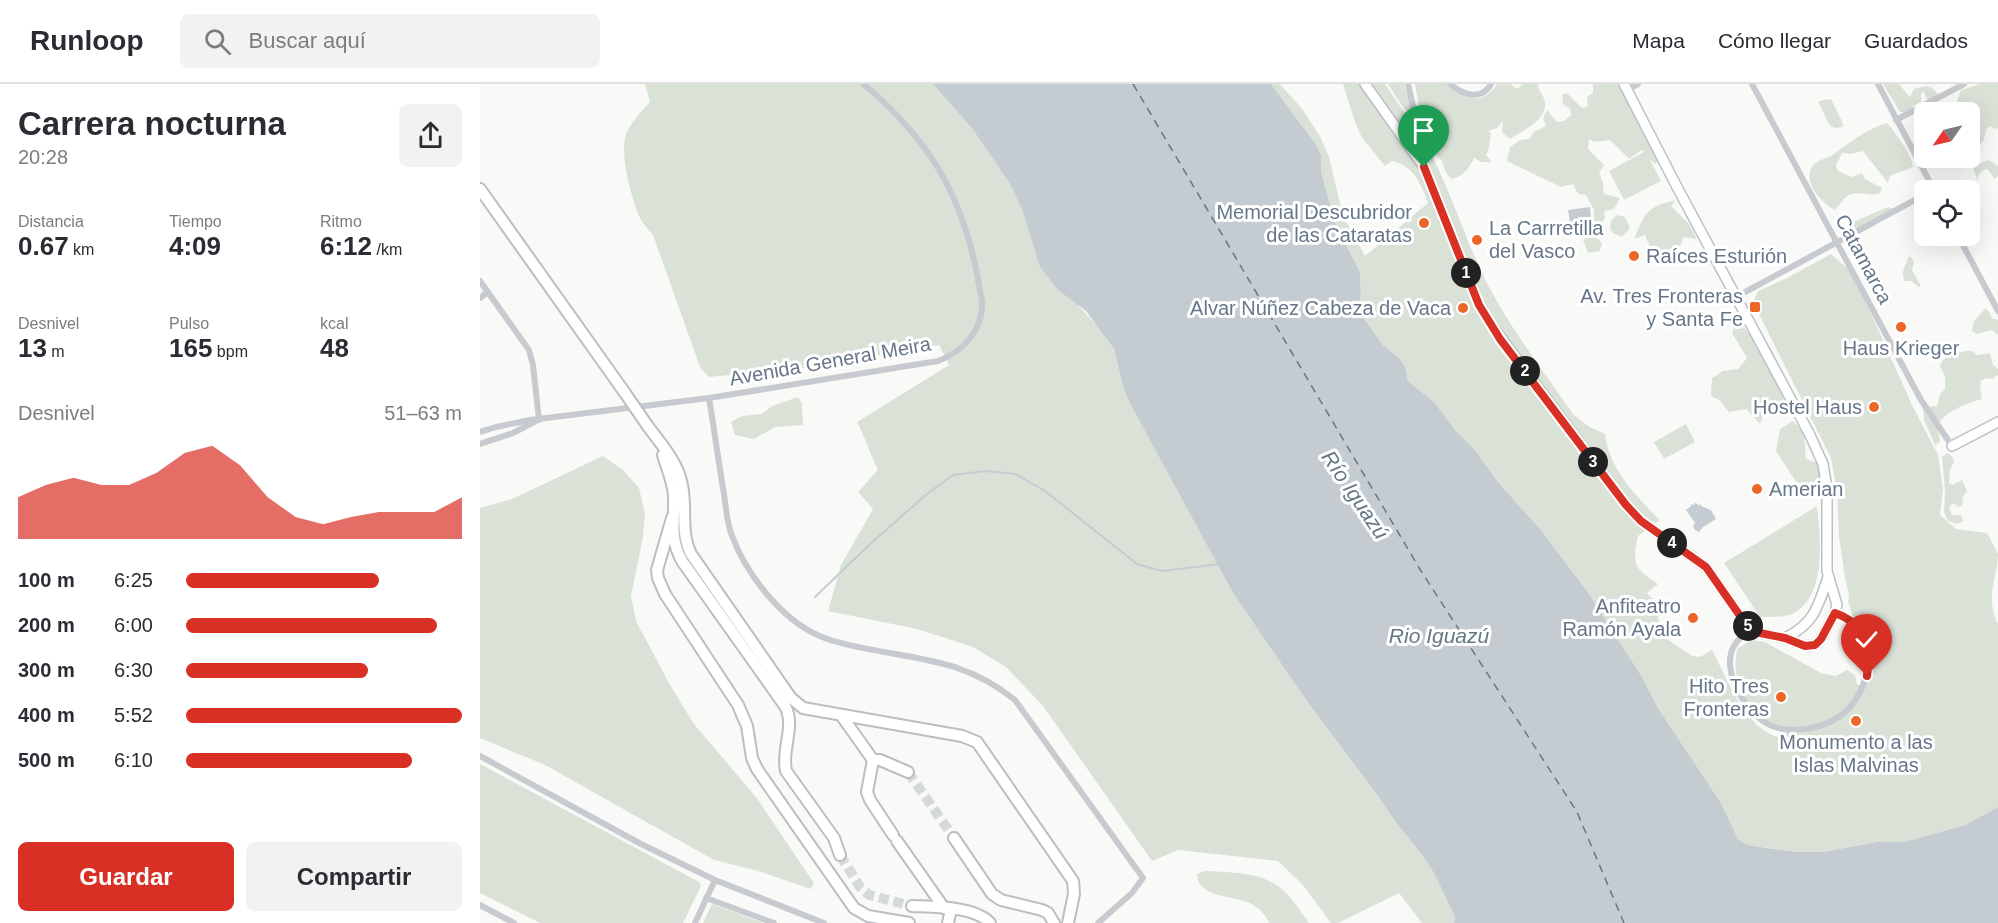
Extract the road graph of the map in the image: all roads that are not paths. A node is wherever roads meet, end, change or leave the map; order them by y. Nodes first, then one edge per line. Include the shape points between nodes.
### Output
1 (863, 84) edge
2 (1365, 84) edge
3 (1408, 84) edge
4 (1450, 84) edge
5 (1491, 84) edge
6 (1638, 84) edge
7 (1752, 84) edge
8 (1878, 84) edge
9 (1964, 84) edge
10 (1626, 87) edge
11 (1896, 120) junction
12 (1405, 141) junction
13 (1929, 180) edge
14 (480, 189) edge
15 (1914, 201) edge
16 (1837, 243) junction
17 (1964, 246) edge
18 (480, 281) edge
19 (488, 292) junction
20 (1736, 297) junction
21 (480, 298) edge
22 (1996, 300) edge
23 (1998, 311) edge
24 (709, 398) junction
25 (539, 420) junction
26 (1998, 422) edge
27 (480, 432) edge
28 (480, 444) edge
29 (662, 446) junction
30 (1952, 446) joint
31 (672, 518) junction
32 (1828, 576) junction
33 (1835, 613) junction
34 (1755, 632) junction
35 (1785, 638) junction
36 (840, 715) junction
37 (480, 756) edge
38 (873, 760) junction
39 (908, 772) tunnel mouth
40 (954, 838) tunnel mouth
41 (840, 855) tunnel mouth
42 (715, 880) junction
43 (706, 898) junction
44 (480, 905) edge
45 (912, 906) tunnel mouth
46 (947, 908) junction
47 (514, 923) edge
48 (695, 923) edge
49 (774, 923) edge
50 (824, 923) edge
51 (909, 923) edge
52 (948, 923) edge
53 (990, 923) edge
54 (1054, 923) edge
55 (1068, 923) edge
56 (1098, 923) edge

1 - 24 street, Avenida General Meira via 929,154 950,192 977,270 982,307 976,326 966,344 938,361
2 - 12 main road
3 - 12 street via 1417,124
4 - 5 street via 1471,96 1487,91
6 - 10 street
7 - 16 street, Catamarca
8 - 11 street
9 - 11 street
10 - 20 main road
11 - 13 street
12 - 34 main road via 1424,167 1479,305 1500,339 1626,505 1641,521 1706,567
14 - 29 highway, bridge
15 - 16 street
16 - 20 street
16 - 30 street, Catamarca via 1921,400
17 - 22 street
18 - 19 street
19 - 21 street
19 - 25 street via 529,350
20 - 32 main road via 1823,464
22 - 23 street
24 - 25 street, Avenida General Meira
24 - 56 street via 730,531 740,555 765,592 781,609 821,637 950,664 997,685 1015,700 1143,878
25 - 27 street, Avenida General Meira
25 - 28 street, Avenida General Meira
26 - 30 main road
29 - 31 highway via 671,475
29 - 36 highway via 682,482 685,542 691,554 797,704
31 - 41 highway via 675,548 682,561 788,711 786,771 834,838
31 - 51 highway via 657,578 743,716 757,769 854,908 868,916
32 - 33 main road via 1837,605
32 - 35 main road via 1814,615
33 - 34 street via 1850,619 1861,630 1867,645 1867,676 1850,708 1814,728 1779,729 1767,725 1739,695 1730,661 1740,637
33 - 35 main road via 1815,645 1805,646
34 - 35 main road
36 - 38 highway
36 - 55 highway via 977,742 1073,881
37 - 42 street
38 - 39 highway
38 - 46 highway via 867,792 870,800
40 - 54 highway via 992,894 1048,913
42 - 43 street
42 - 50 street
43 - 48 street
43 - 49 street
44 - 47 street
45 - 46 highway
46 - 52 highway
46 - 53 highway via 980,915

